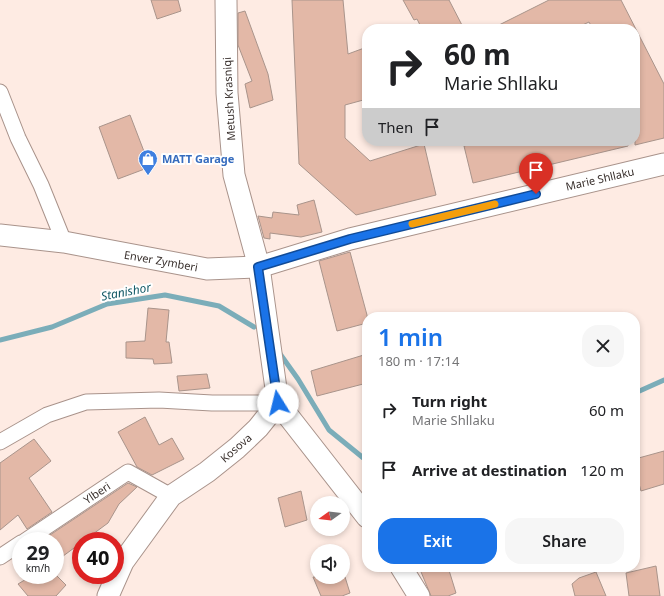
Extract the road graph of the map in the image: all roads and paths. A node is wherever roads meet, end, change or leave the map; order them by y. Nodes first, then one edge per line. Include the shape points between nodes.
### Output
1 (226, 0) edge
2 (0, 92) edge
3 (664, 164) edge
4 (0, 235) edge
5 (64, 242) junction
6 (258, 267) junction
7 (278, 403) junction
8 (0, 442) edge
9 (170, 496) junction
10 (362, 511) edge
11 (38, 532) edge
12 (12, 549) edge
13 (0, 557) edge
14 (404, 572) edge
15 (108, 596) edge
16 (419, 596) edge

1 - 6 street, Metush Krasniqi via 227,93 234,175
2 - 5 street
3 - 6 street, Marie Shllaku via 350,239
4 - 5 street, Enver Zymberi
5 - 6 street, Enver Zymberi via 207,269
6 - 7 street
7 - 8 street via 159,400 86,402 47,415
7 - 9 street, Kosova via 258,428 236,448 207,472
7 - 10 street
9 - 11 street, Ylberi via 128,472
9 - 15 street, Kosova via 123,562
12 - 13 street
14 - 16 street

